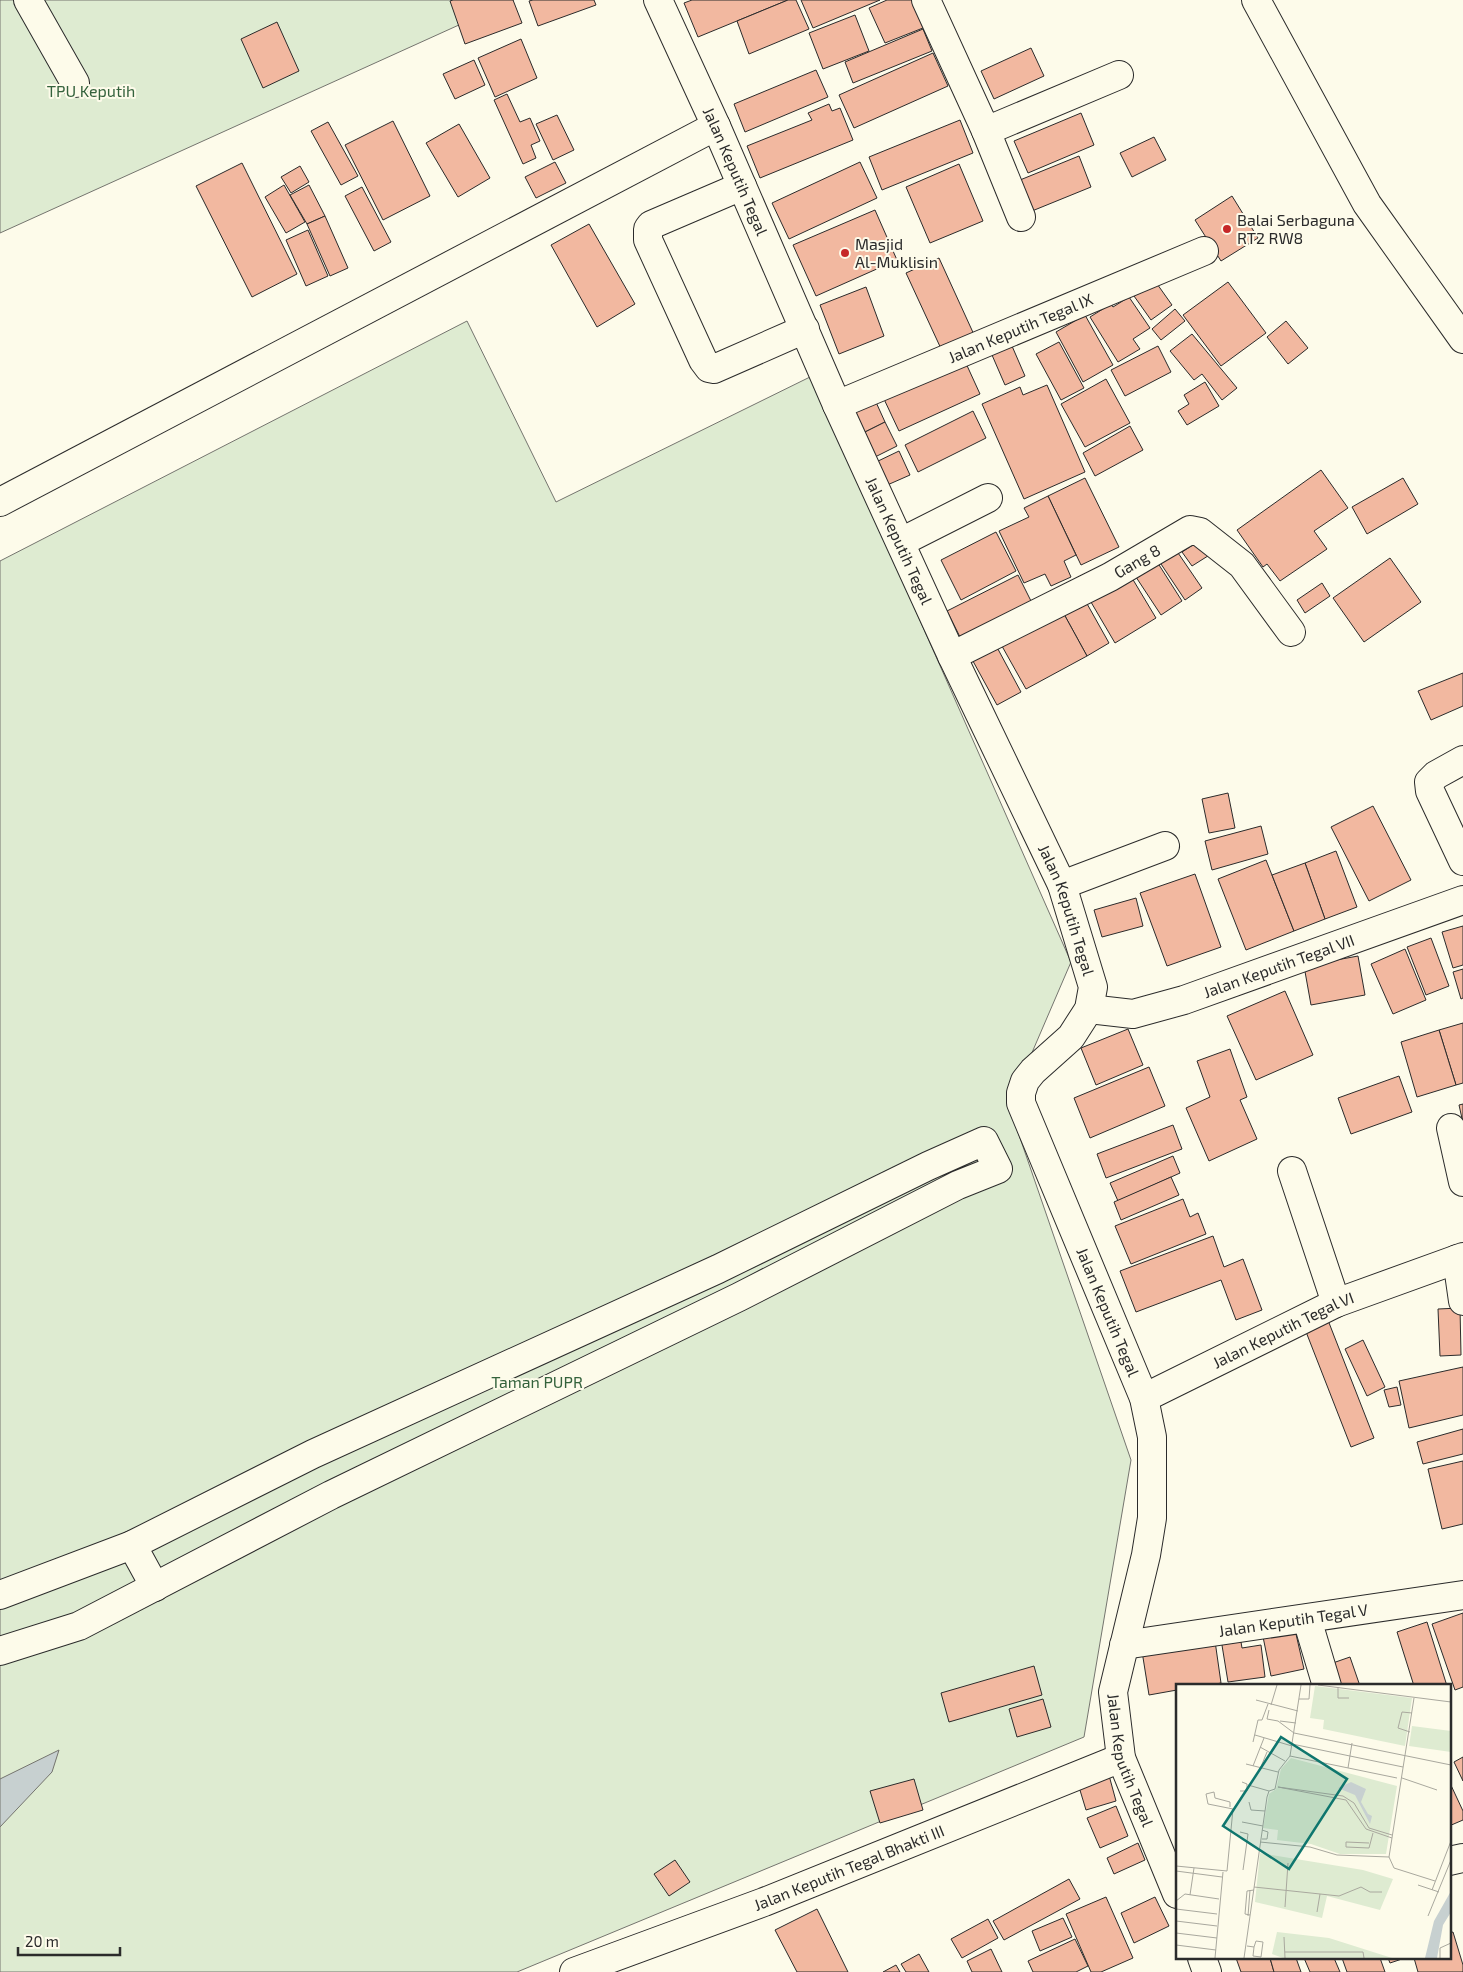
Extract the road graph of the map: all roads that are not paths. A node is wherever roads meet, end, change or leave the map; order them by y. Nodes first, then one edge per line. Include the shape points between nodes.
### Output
1 (28, 0) edge
2 (658, 0) edge
3 (926, 0) edge
4 (1256, 0) edge
5 (1118, 75) dead end
6 (75, 83) dead end
7 (716, 126) junction
8 (986, 131) junction
9 (742, 186) junction
10 (1020, 217) dead end
11 (1204, 251) dead end
12 (805, 329) junction
13 (1463, 339) edge
14 (836, 405) junction
15 (988, 498) dead end
16 (0, 502) edge
17 (901, 542) junction
18 (1291, 632) dead end
19 (952, 656) junction
20 (1463, 760) edge
21 (1165, 846) dead end
22 (1463, 861) edge
23 (1062, 885) junction
24 (1463, 900) edge
25 (1089, 1009) junction
26 (1452, 1128) dead end
27 (1292, 1171) dead end
28 (1463, 1182) edge
29 (1460, 1258) edge
30 (718, 1269) junction
31 (739, 1297) junction
32 (1463, 1301) edge
33 (1336, 1302) junction
34 (1144, 1398) junction
35 (132, 1545) junction
36 (156, 1587) junction
37 (0, 1595) edge
38 (1463, 1595) edge
39 (1307, 1619) junction
40 (1124, 1645) junction
41 (0, 1650) edge
42 (1326, 1684) edge
43 (1121, 1758) junction
44 (1463, 1858) edge
45 (1450, 1861) edge
46 (1176, 1892) edge
47 (574, 1972) edge

1 - 6 street
2 - 7 street, Jalan Keputih Tegal
3 - 8 street
4 - 13 street via 1367,204
5 - 8 street
7 - 9 street, Jalan Keputih Tegal
7 - 16 street
8 - 10 street
9 - 12 street, Jalan Keputih Tegal
9 - 12 street via 651,225 648,240 709,368
11 - 14 street, Jalan Keputih Tegal IX
12 - 14 street, Jalan Keputih Tegal
14 - 17 street, Jalan Keputih Tegal
15 - 17 street
17 - 19 street, Jalan Keputih Tegal
18 - 19 street, Gang 8 via 1242,565 1200,532 1190,530 1110,577
19 - 23 street, Jalan Keputih Tegal
20 - 22 street via 1429,782 1430,791
21 - 23 street
23 - 25 street, Jalan Keputih Tegal via 1093,987
24 - 25 street, Jalan Keputih Tegal VII via 1134,1014
25 - 34 street, Jalan Keputih Tegal via 1071,1037 1025,1081 1021,1103
26 - 28 street
27 - 33 street
29 - 32 street
29 - 33 street, Jalan Keputih Tegal VI
30 - 31 street
30 - 31 street via 984,1141 998,1168 958,1185
30 - 35 street via 313,1454
31 - 36 street via 331,1495
33 - 34 street, Jalan Keputih Tegal VI
34 - 40 street, Jalan Keputih Tegal via 1152,1437 1152,1518
35 - 36 street
35 - 37 street
36 - 41 street via 79,1626
38 - 39 street, Jalan Keputih Tegal V
39 - 40 street, Jalan Keputih Tegal V
39 - 42 street
40 - 43 street, Jalan Keputih Tegal via 1112,1692
43 - 46 street, Jalan Keputih Tegal
43 - 47 street, Jalan Keputih Tegal Bhakti III via 764,1902
44 - 45 street

